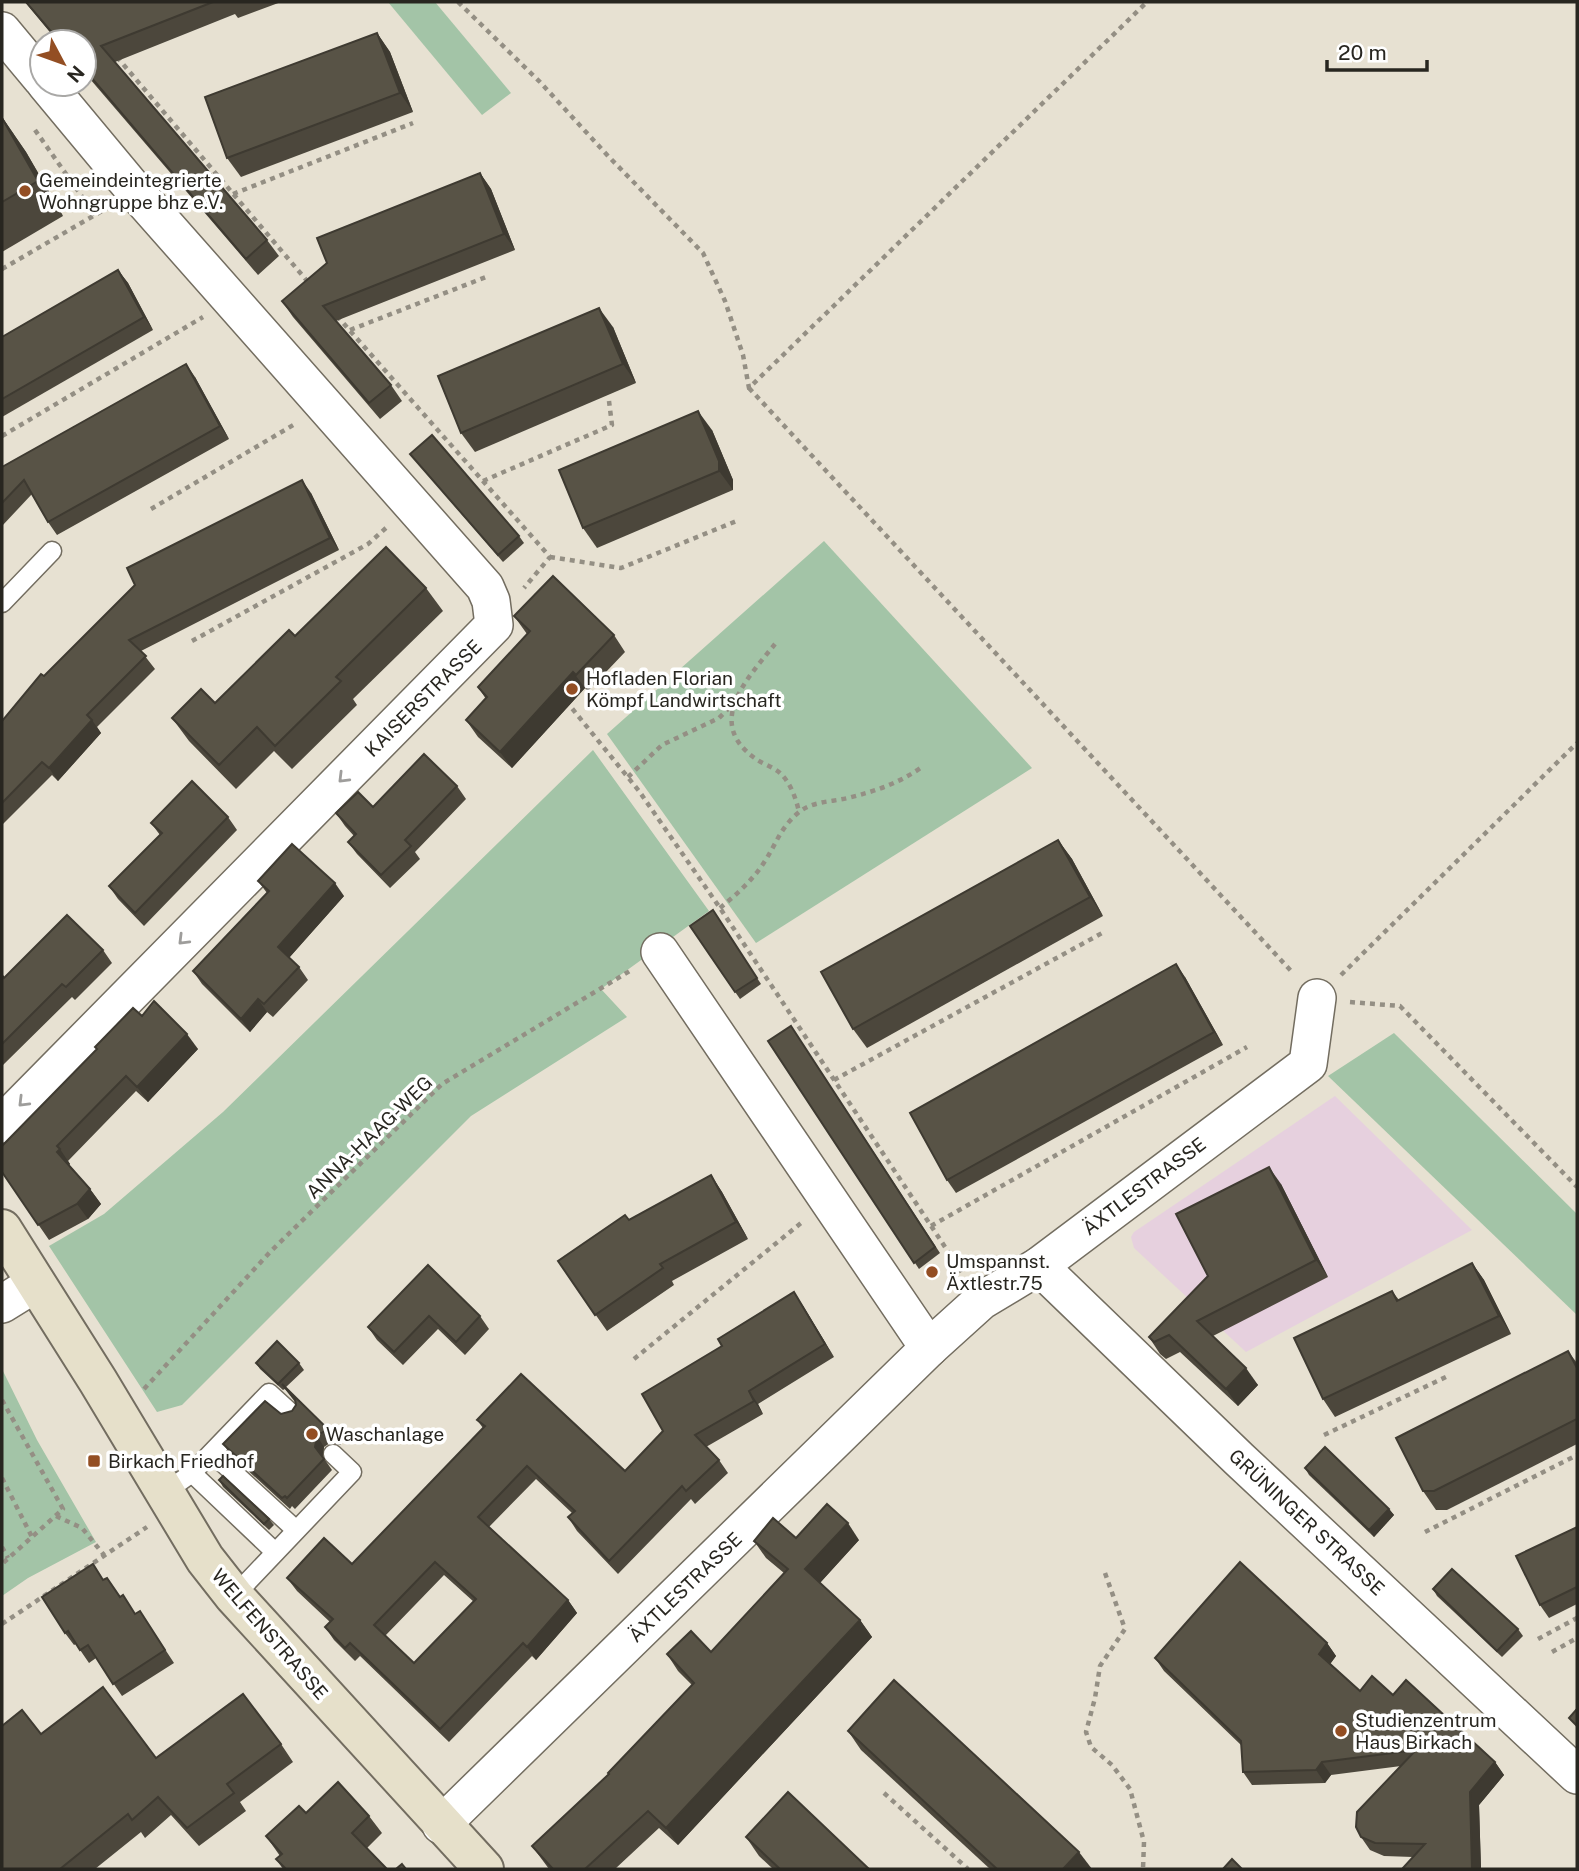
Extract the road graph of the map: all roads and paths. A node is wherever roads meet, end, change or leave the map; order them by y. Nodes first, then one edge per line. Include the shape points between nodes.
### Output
1 (458, 2) edge
2 (1147, 2) edge
3 (2, 31) edge
4 (112, 52) edge
5 (28, 62) edge
6 (58, 98) edge
7 (30, 122) dead end
8 (413, 123) dead end
9 (135, 191) junction
10 (233, 194) junction
11 (95, 215) junction
12 (2, 269) edge
13 (486, 277) dead end
14 (314, 288) edge
15 (231, 301) junction
16 (332, 309) edge
17 (349, 330) junction
18 (749, 388) junction
19 (609, 401) dead end
20 (322, 405) junction
21 (2, 436) edge
22 (483, 481) junction
23 (411, 505) junction
24 (151, 509) dead end
25 (739, 520) dead end
26 (52, 551) dead end
27 (550, 557) junction
28 (2, 603) edge
29 (494, 625) junction
30 (191, 641) dead end
31 (775, 644) dead end
32 (562, 698) edge
33 (733, 704) junction
34 (1577, 743) edge
35 (922, 767) dead end
36 (628, 777) junction
37 (799, 811) junction
38 (720, 908) junction
39 (1104, 932) dead end
40 (660, 952) joint
41 (1317, 999) junction
42 (1247, 1047) dead end
43 (834, 1080) junction
44 (2, 1124) edge
45 (1577, 1187) edge
46 (829, 1200) junction
47 (931, 1226) junction
48 (2, 1229) edge
49 (1039, 1266) junction
50 (36, 1283) junction
51 (981, 1301) junction
52 (2, 1304) edge
53 (929, 1348) junction
54 (634, 1359) dead end
55 (1448, 1376) dead end
56 (2, 1399) edge
57 (292, 1415) edge
58 (118, 1417) junction
59 (1324, 1436) dead end
60 (212, 1453) junction
61 (333, 1454) dead end
62 (1577, 1455) edge
63 (2, 1478) edge
64 (177, 1492) junction
65 (55, 1516) junction
66 (296, 1530) junction
67 (1425, 1532) dead end
68 (32, 1537) junction
69 (2, 1547) edge
70 (275, 1552) junction
71 (104, 1555) junction
72 (8, 1558) junction
73 (2, 1564) edge
74 (1105, 1573) dead end
75 (234, 1596) junction
76 (1577, 1618) edge
77 (2, 1624) edge
78 (1577, 1638) edge
79 (1538, 1639) dead end
80 (1552, 1652) dead end
81 (1577, 1775) edge
82 (884, 1793) dead end
83 (441, 1825) junction
84 (484, 1869) edge
85 (968, 1869) edge
86 (1143, 1869) edge

1 - 18 path via 703,253 729,312
2 - 18 path
3 - 5 street
4 - 10 path
6 - 9 street, KAISERSTRASSE
7 - 11 path
8 - 10 path
9 - 11 path
9 - 15 street, KAISERSTRASSE
10 - 14 path
11 - 12 path
13 - 17 path
15 - 20 street, KAISERSTRASSE
15 - 21 path
16 - 17 path
17 - 22 path
18 - 41 path
19 - 22 path via 612,425
20 - 23 street, KAISERSTRASSE
20 - 24 path
22 - 27 path
23 - 29 street, KAISERSTRASSE via 485,587
23 - 30 path via 368,544
25 - 27 path via 621,568
26 - 28 lane
27 - 29 path
29 -> 44 street, KAISERSTRASSE
31 - 33 path
32 - 36 path
33 - 36 path via 719,718 662,745
33 - 37 path via 730,726 739,745 779,772
34 - 41 path
35 - 37 path via 900,782
36 - 38 path
37 - 38 path via 780,831 752,879
38 - 43 path
39 - 43 path
40 - 46 street
40 - 58 path, ANNA-HAAG-WEG via 442,1084 271,1251
41 - 45 path via 1400,1006
41 - 49 street, ÄXTLESTRASSE via 1308,1064
42 - 47 path
43 - 47 path
46 - 53 street
46 - 54 path
47 - 51 path
48 - 50 street, WELFENSTRASSE
49 - 51 street, ÄXTLESTRASSE
49 - 81 street, GRÜNINGER STRASSE
50 - 52 street
50 - 58 street, WELFENSTRASSE
51 - 53 street, ÄXTLESTRASSE
53 - 83 street, ÄXTLESTRASSE
55 - 59 path
56 - 65 path via 63,1509
57 - 60 lane via 269,1393
58 - 64 street, WELFENSTRASSE
60 - 64 lane
60 - 66 lane
61 - 66 lane via 352,1472
62 - 67 path
63 - 68 path
64 - 70 lane
64 - 71 path
64 - 75 street, WELFENSTRASSE via 205,1559
65 - 68 path
65 - 71 path via 82,1528
66 - 70 lane
68 - 72 path
69 - 72 path
70 - 75 lane
71 - 77 path
72 - 73 path
74 - 86 path via 1125,1629 1100,1666 1086,1732 1091,1747 1130,1789 1144,1842
75 - 83 street, WELFENSTRASSE
76 - 79 path
78 - 80 path
82 - 85 path
83 - 84 street, WELFENSTRASSE

